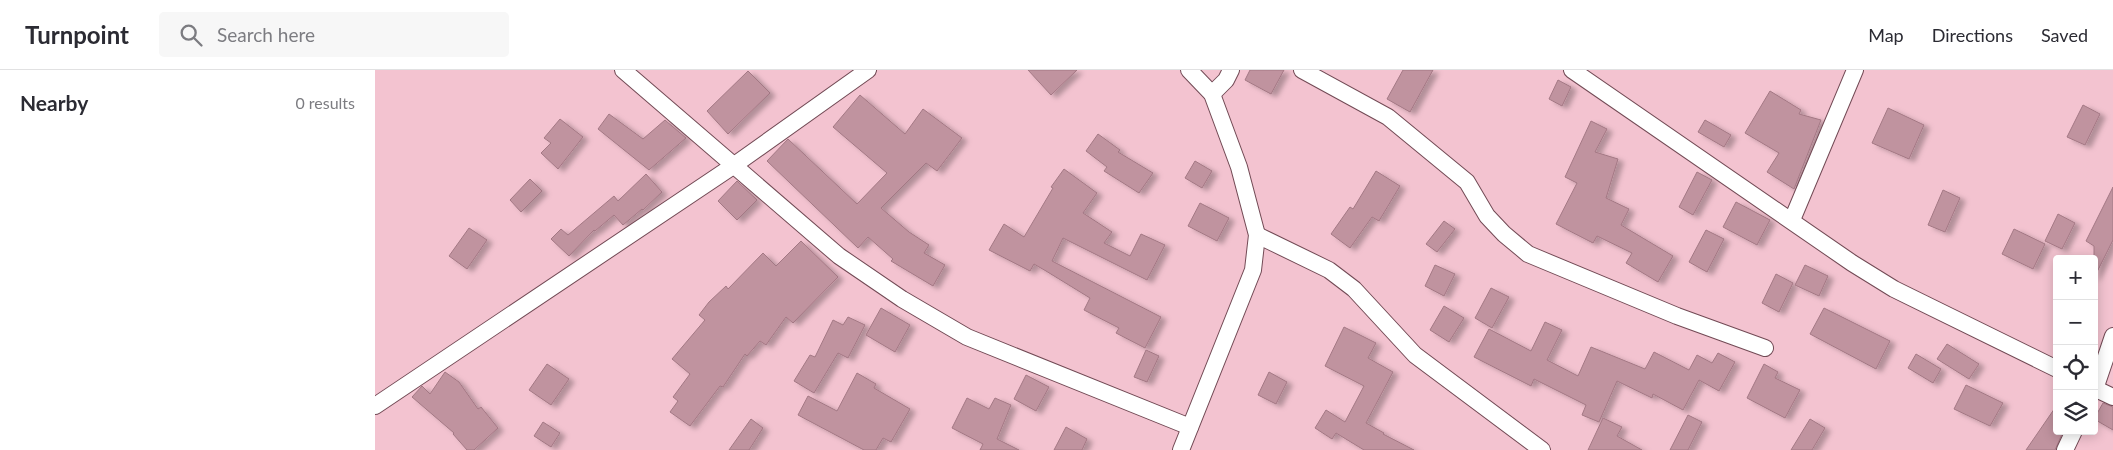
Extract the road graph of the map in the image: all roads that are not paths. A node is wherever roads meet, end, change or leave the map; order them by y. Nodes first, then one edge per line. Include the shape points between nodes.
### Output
1 (623, 70) edge
2 (868, 70) edge
3 (1189, 70) edge
4 (1231, 70) edge
5 (1302, 70) edge
6 (1572, 70) edge
7 (1855, 70) edge
8 (1212, 94) junction
9 (733, 166) junction
10 (1792, 220) junction
11 (1257, 235) junction
12 (2113, 336) edge
13 (1765, 348) dead end
14 (2053, 367) edge
15 (2098, 380) edge
16 (2097, 390) edge
17 (2113, 397) edge
18 (375, 406) edge
19 (1190, 427) junction
20 (2072, 435) edge
21 (1181, 450) edge
22 (1542, 450) edge
23 (2065, 450) edge

1 - 9 street
2 - 9 street
3 - 8 street
4 - 8 street
5 - 13 street via 1388,117 1467,182 1487,216 1528,254
6 - 10 street
7 - 10 street
8 - 11 street via 1239,168
9 - 18 street
9 - 19 street via 839,256 902,299 967,337
10 - 14 street via 1894,289
11 - 19 street via 1253,270
11 - 22 street via 1329,270 1354,289 1415,355
12 - 15 street
16 - 17 street
19 - 21 street
20 - 23 street

